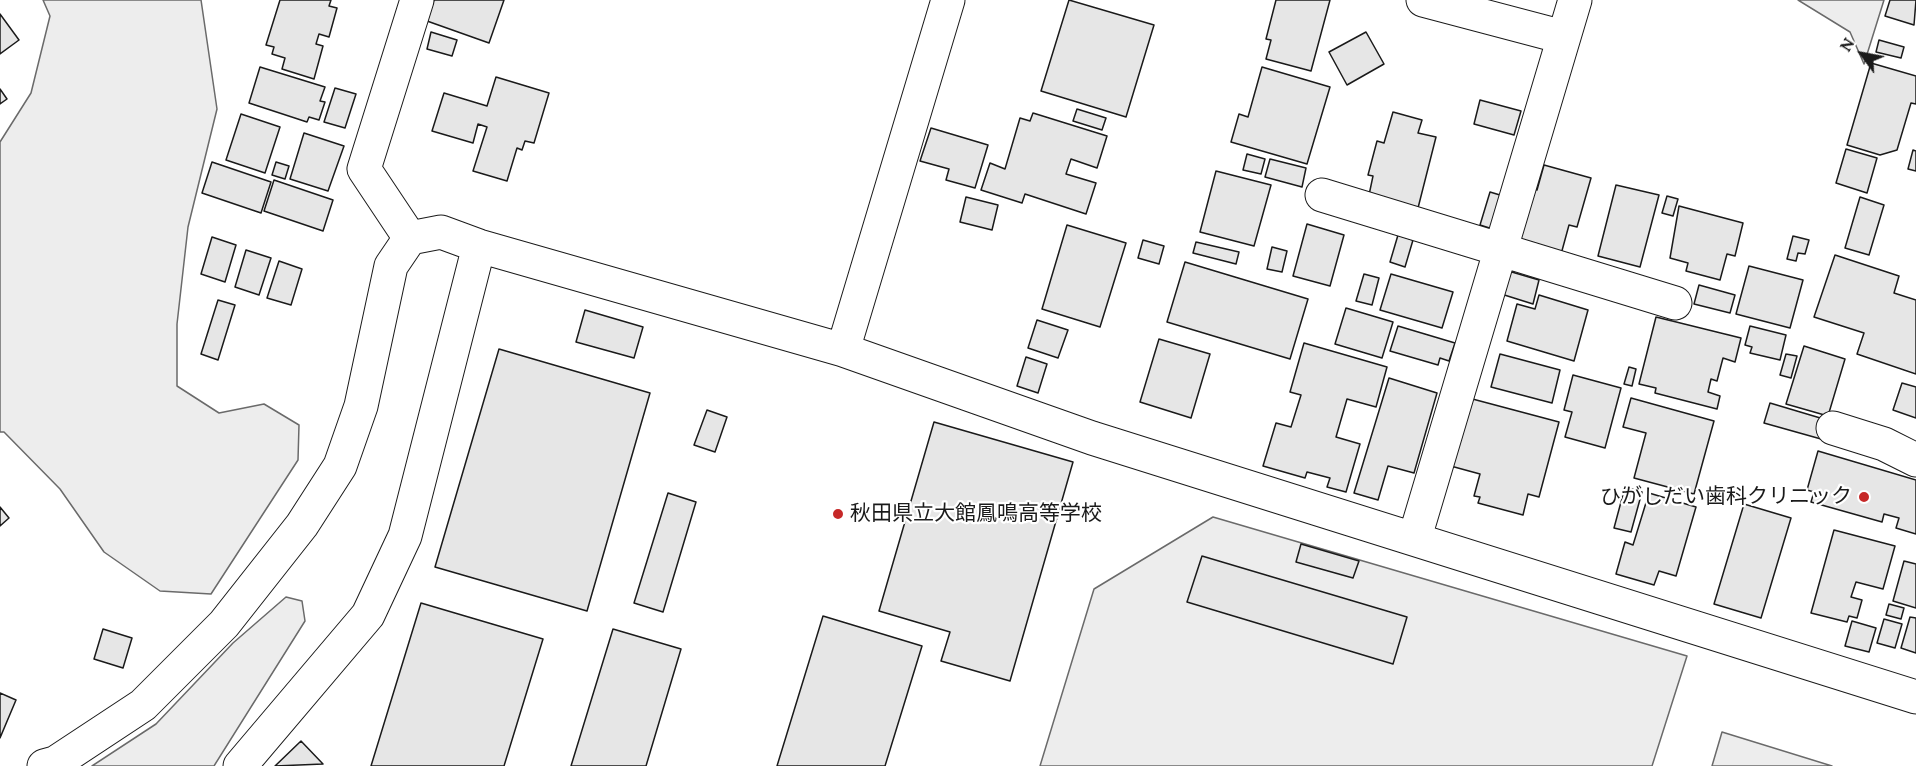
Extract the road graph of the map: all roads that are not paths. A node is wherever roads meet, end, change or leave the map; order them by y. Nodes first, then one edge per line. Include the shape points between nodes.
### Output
1 (417, 0) edge
2 (948, 0) edge
3 (1423, 0) edge
4 (1575, 0) edge
5 (1563, 37) junction
6 (1322, 195) dead end
7 (410, 238) junction
8 (479, 246) junction
9 (1500, 250) junction
10 (1675, 303) dead end
11 (843, 350) junction
12 (1833, 428) dead end
13 (1916, 460) edge
14 (1415, 537) junction
15 (1916, 697) edge
16 (44, 766) edge
17 (240, 766) edge

1 - 7 street via 364,169
2 - 11 street
3 - 5 street
4 - 5 street
5 - 9 street
6 - 9 street
7 - 8 street via 441,232
7 - 16 street via 391,267 361,406 340,466 302,525 224,624 143,705 55,763
8 - 11 street
8 - 17 street via 405,536 368,615
9 - 10 street
9 - 14 street
11 - 14 street via 1092,438
12 - 13 street via 1884,444
14 - 15 street

